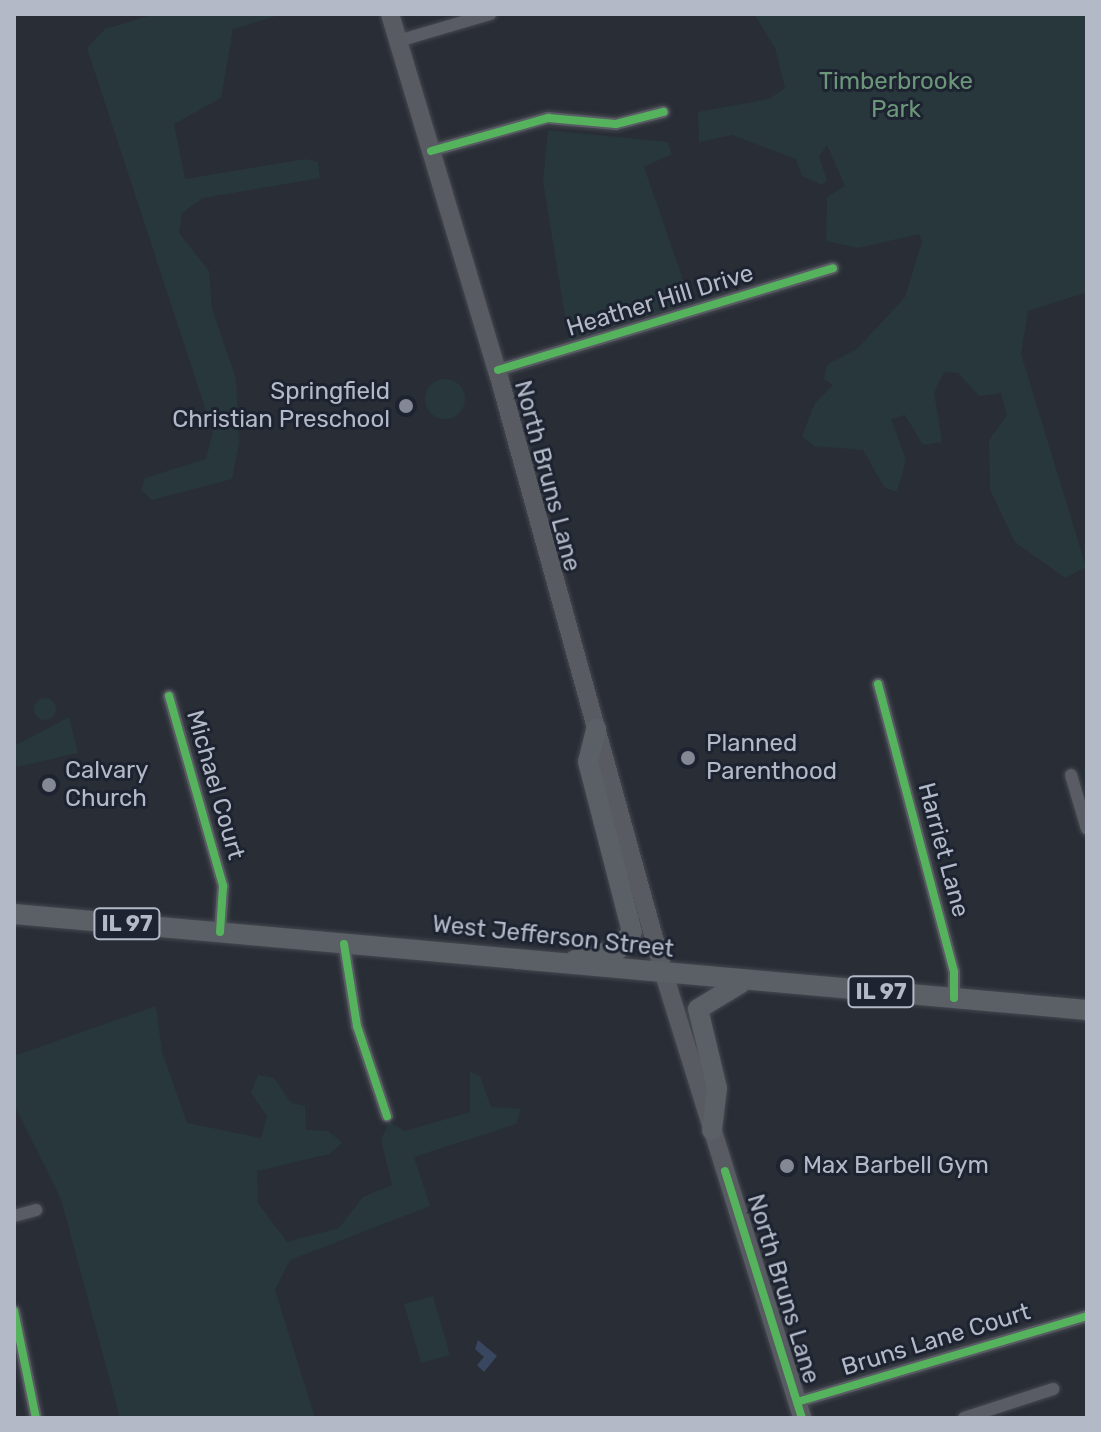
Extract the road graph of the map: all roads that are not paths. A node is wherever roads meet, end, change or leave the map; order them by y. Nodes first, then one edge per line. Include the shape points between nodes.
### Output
1 (390, 14) edge
2 (490, 14) edge
3 (398, 41) junction
4 (663, 112) dead end
5 (431, 151) junction
6 (833, 268) dead end
7 (498, 370) junction
8 (878, 684) dead end
9 (169, 696) dead end
10 (596, 729) junction
11 (1071, 775) dead end
12 (1087, 829) edge
13 (14, 914) edge
14 (220, 932) junction
15 (344, 944) junction
16 (558, 965) junction
17 (664, 974) junction
18 (747, 981) junction
19 (954, 998) junction
20 (1087, 1010) edge
21 (387, 1116) dead end
22 (712, 1130) junction
23 (36, 1210) dead end
24 (14, 1216) edge
25 (14, 1311) edge
26 (1087, 1316) edge
27 (1053, 1389) dead end
28 (29, 1393) junction
29 (14, 1397) edge
30 (800, 1410) edge
31 (982, 1416) edge
32 (36, 1418) edge
33 (964, 1418) edge

1 - 3 main road, North Bruns Lane
2 - 3 street
3 - 5 main road, North Bruns Lane
4 - 5 street via 616,124 548,118
5 - 7 main road, North Bruns Lane
6 - 7 street, Heather Hill Drive
7 - 10 main road, North Bruns Lane
8 - 19 street, Harriet Lane via 954,972
9 - 14 street, Michael Court via 220,873
10 - 16 main road via 588,762 632,932 617,950
10 - 17 main road, North Bruns Lane
11 - 12 street
13 - 14 main road, West Jefferson Street / IL 97
14 - 15 main road, West Jefferson Street / IL 97
15 - 16 main road, West Jefferson Street / IL 97
15 - 21 street via 357,1026
16 - 17 main road, West Jefferson Street / IL 97
17 - 18 main road, West Jefferson Street / IL 97
17 - 22 main road, North Bruns Lane
18 - 19 main road, West Jefferson Street / IL 97
18 - 22 main road via 698,1009 717,1088
19 - 20 main road, West Jefferson Street / IL 97
22 - 30 main road, North Bruns Lane
23 - 24 street
25 - 28 street
26 - 30 street, Bruns Lane Court
27 - 31 street
28 - 29 street
28 - 32 street
31 - 33 street

